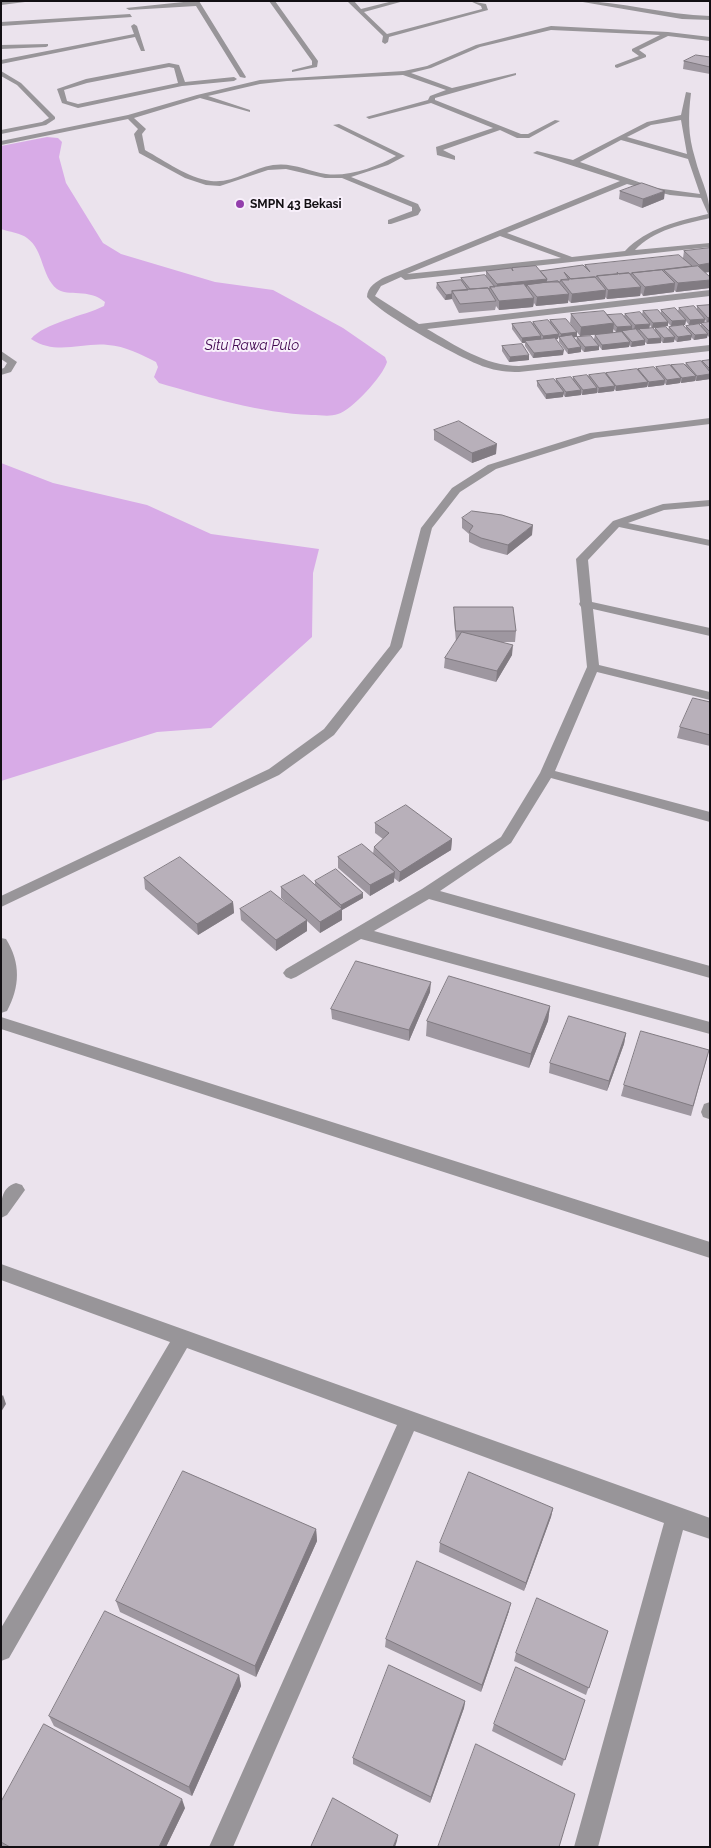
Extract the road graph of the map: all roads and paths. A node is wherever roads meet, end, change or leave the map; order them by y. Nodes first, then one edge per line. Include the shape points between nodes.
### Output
1 (30, 1) edge
2 (125, 1) edge
3 (272, 1) edge
4 (350, 1) edge
5 (401, 1) edge
6 (473, 1) edge
7 (580, 1) edge
8 (196, 2) edge
9 (1, 3) edge
10 (129, 8) junction
11 (360, 11) junction
12 (709, 15) edge
13 (130, 16) junction
14 (1, 24) edge
15 (668, 34) junction
16 (137, 35) junction
17 (710, 39) edge
18 (90, 43) junction
19 (1, 47) edge
20 (143, 50) dead end
21 (1, 62) edge
22 (617, 66) dead end
23 (404, 72) junction
24 (1, 73) edge
25 (514, 74) dead end
26 (243, 77) junction
27 (182, 84) junction
28 (452, 90) junction
29 (688, 92) dead end
30 (199, 96) junction
31 (431, 101) junction
32 (248, 111) dead end
33 (370, 117) dead end
34 (684, 117) junction
35 (130, 118) junction
36 (557, 121) dead end
37 (336, 125) dead end
38 (497, 129) junction
39 (1, 132) edge
40 (621, 138) junction
41 (1, 143) edge
42 (537, 153) dead end
43 (452, 158) dead end
44 (691, 158) junction
45 (574, 162) junction
46 (249, 164) dead end
47 (256, 171) junction
48 (342, 176) junction
49 (627, 181) junction
50 (703, 196) junction
51 (710, 212) edge
52 (710, 216) edge
53 (391, 222) dead end
54 (499, 233) junction
55 (710, 246) edge
56 (628, 253) junction
57 (573, 260) junction
58 (388, 279) junction
59 (710, 293) edge
60 (418, 327) junction
61 (710, 348) edge
62 (1, 354) edge
63 (1, 372) edge
64 (710, 421) edge
65 (710, 502) edge
66 (617, 524) junction
67 (710, 543) edge
68 (585, 604) junction
69 (710, 632) edge
70 (593, 667) junction
71 (710, 696) edge
72 (547, 773) junction
73 (710, 817) edge
74 (427, 893) junction
75 (1, 902) edge
76 (360, 933) junction
77 (1, 943) edge
78 (710, 972) edge
79 (291, 974) dead end
80 (1, 1007) edge
81 (1, 1023) edge
82 (710, 1028) edge
83 (16, 1190) dead end
84 (1, 1210) edge
85 (710, 1250) edge
86 (1, 1272) edge
87 (183, 1338) junction
88 (409, 1420) junction
89 (676, 1517) junction
90 (710, 1529) edge
91 (1, 1650) edge
92 (221, 1847) edge
93 (586, 1847) edge

1 - 9 street
2 - 10 street
3 - 26 street via 315,61 315,66
4 - 11 street
5 - 11 street
6 - 11 street via 484,5 485,10 385,39
7 - 12 street via 660,14
8 - 10 street
8 - 26 street
10 - 13 street
13 - 14 street
13 - 16 street
15 - 17 street
15 - 22 street via 634,50 644,56
15 - 23 street via 551,28 478,46 429,67
16 - 18 street
16 - 20 street
18 - 19 street
18 - 21 street
23 - 28 street
23 - 30 street via 260,82
24 - 39 street via 19,84 53,119 44,124
25 - 28 street
26 - 27 street
27 - 27 street via 78,106 64,102 60,89 169,65 177,66
28 - 31 street via 432,97
29 - 34 street
30 - 32 street
30 - 35 street
31 - 33 street
31 - 38 street
34 - 40 street via 653,121
34 - 44 street
35 - 41 street
35 - 47 street via 142,129 138,134 142,151 201,182 221,183
36 - 38 street via 525,137
37 - 48 street via 401,156
38 - 43 street via 439,149 440,153
40 - 44 street
40 - 45 street
42 - 45 street
44 - 50 street
45 - 49 street
46 - 47 street
47 - 48 street via 292,167 327,177
48 - 53 street via 416,206 415,213
49 - 50 street via 672,193
49 - 54 street
50 - 51 street
52 - 56 street via 668,226 632,247
54 - 57 street
54 - 58 street
55 - 56 street
56 - 57 street
57 - 58 street
58 - 60 street via 378,284 370,297
59 - 60 street
60 - 61 street via 482,362 505,368
62 - 63 street via 12,362 8,370
64 - 75 street via 594,435 492,467 456,490 427,528 396,647 329,732 274,772
65 - 66 street via 662,507
66 - 67 street
66 - 68 street via 582,560
68 - 69 street
68 - 70 street
70 - 71 street
70 - 72 street
72 - 73 street
72 - 74 street via 506,840
74 - 76 street
74 - 78 street
76 - 79 street
76 - 82 street
77 - 80 street via 6,949 11,972 7,996
81 - 85 street
83 - 84 street
86 - 87 street
87 - 88 street
87 - 91 street
88 - 89 street
88 - 92 street
89 - 90 street
89 - 93 street

